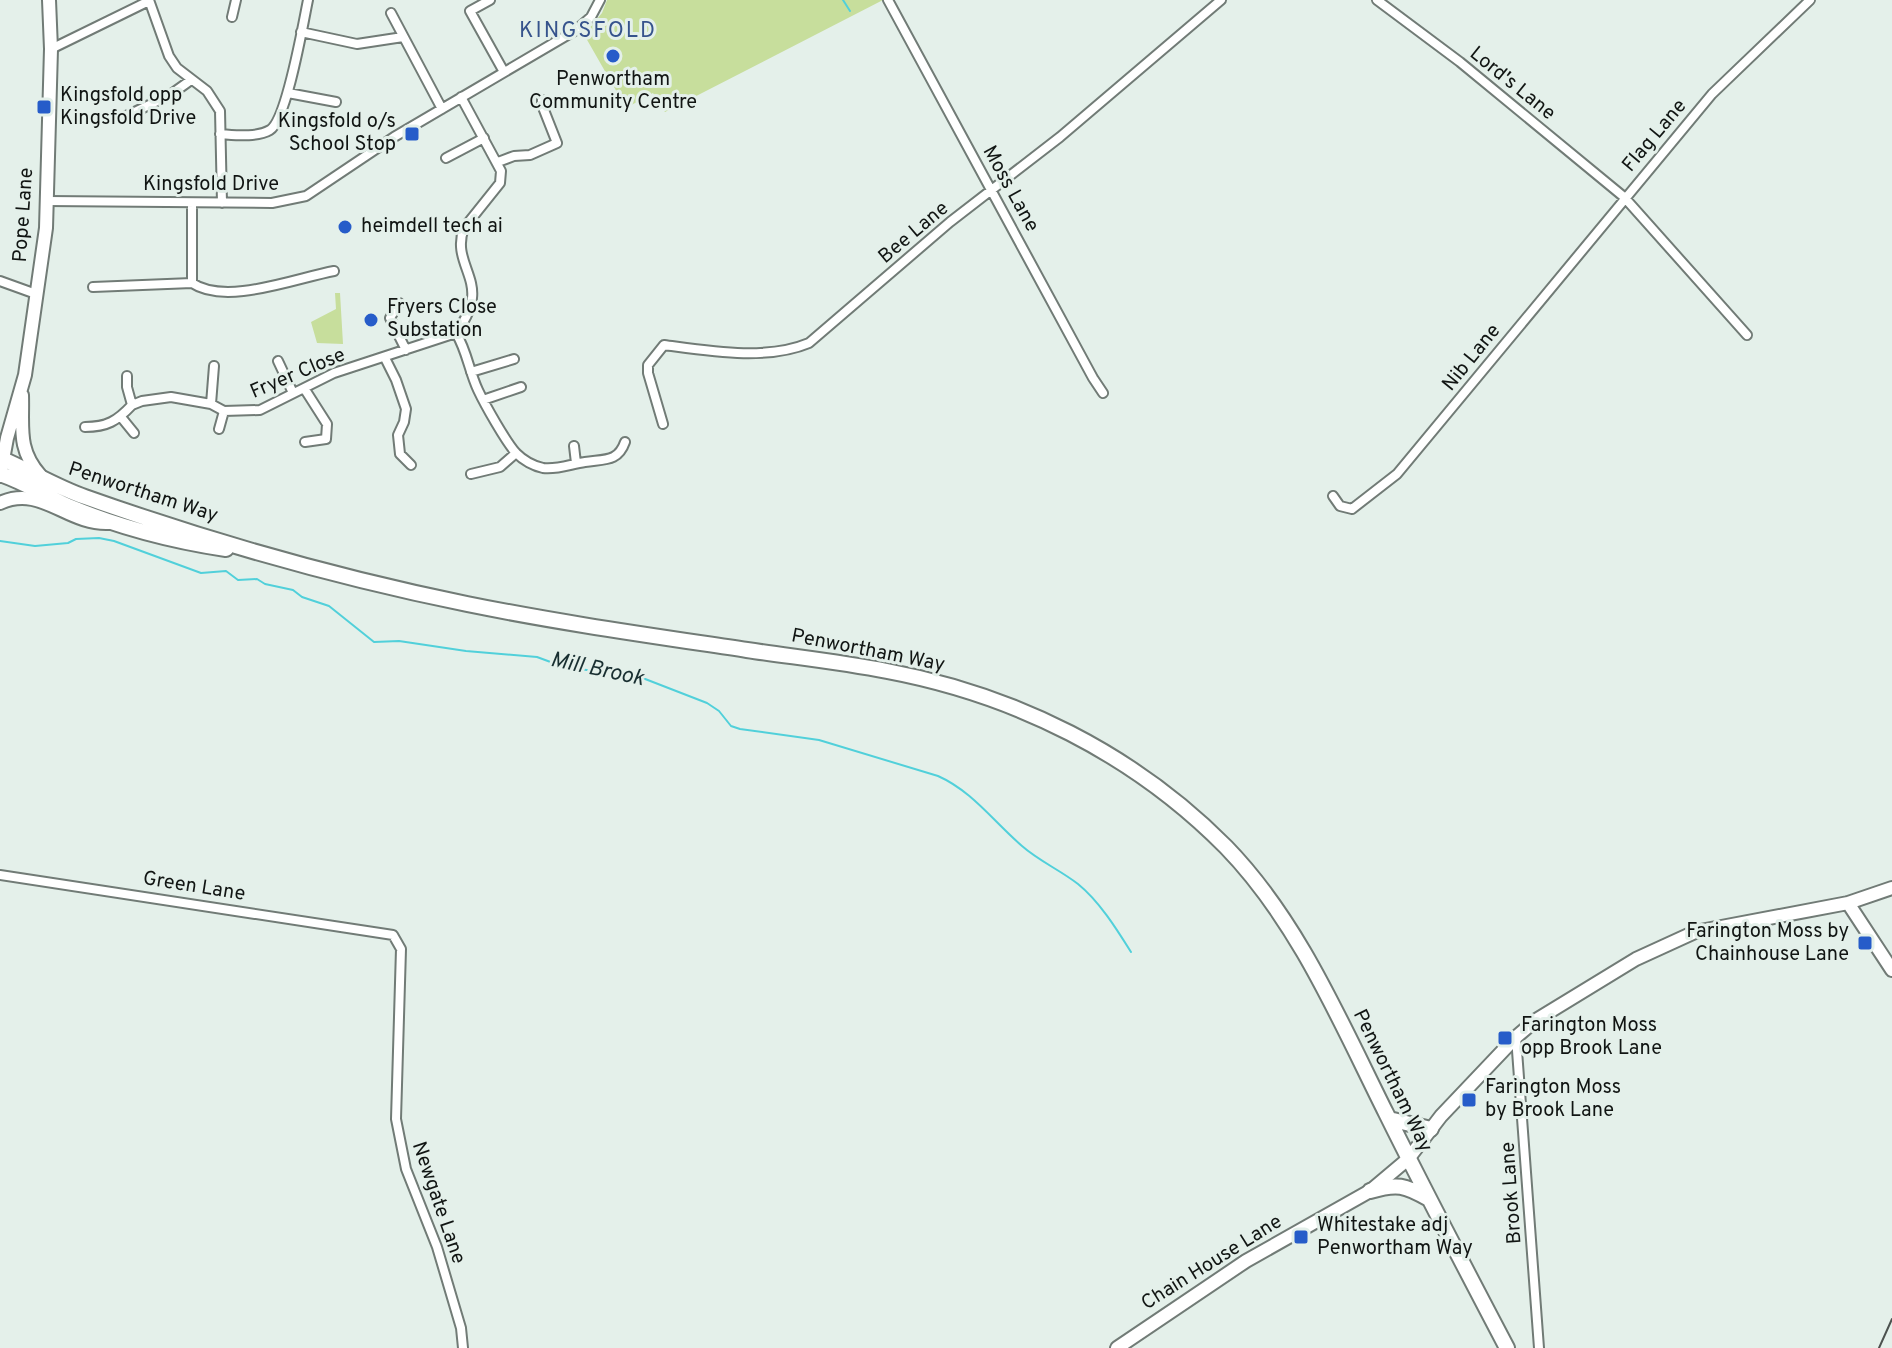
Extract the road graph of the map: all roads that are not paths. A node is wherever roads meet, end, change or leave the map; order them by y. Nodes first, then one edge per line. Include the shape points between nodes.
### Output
1 (49, 0) edge
2 (149, 0) edge
3 (236, 0) edge
4 (308, 0) edge
5 (490, 0) edge
6 (600, 0) edge
7 (888, 0) edge
8 (1221, 0) edge
9 (1377, 0) edge
10 (1810, 0) edge
11 (391, 13) dead end
12 (232, 17) dead end
13 (301, 32) junction
14 (403, 37) junction
15 (51, 49) junction
16 (504, 72) junction
17 (191, 80) junction
18 (288, 93) junction
19 (461, 97) junction
20 (542, 100) dead end
21 (336, 102) dead end
22 (442, 109) junction
23 (122, 118) dead end
24 (220, 134) junction
25 (484, 138) junction
26 (446, 158) dead end
27 (498, 162) junction
28 (992, 189) junction
29 (1624, 197) junction
30 (47, 201) junction
31 (192, 203) junction
32 (222, 203) junction
33 (334, 271) dead end
34 (0, 281) edge
35 (192, 283) junction
36 (93, 287) dead end
37 (36, 294) junction
38 (399, 303) dead end
39 (390, 318) junction
40 (380, 320) dead end
41 (456, 333) junction
42 (1747, 335) dead end
43 (406, 350) junction
44 (385, 358) junction
45 (514, 359) dead end
46 (278, 361) dead end
47 (214, 366) dead end
48 (471, 372) junction
49 (127, 376) dead end
50 (521, 387) dead end
51 (22, 388) junction
52 (304, 388) junction
53 (293, 393) junction
54 (1103, 393) dead end
55 (483, 400) junction
56 (16, 404) junction
57 (211, 404) junction
58 (132, 405) junction
59 (224, 411) junction
60 (121, 417) junction
61 (0, 422) edge
62 (663, 424) dead end
63 (85, 427) dead end
64 (219, 429) dead end
65 (134, 433) dead end
66 (305, 442) dead end
67 (625, 442) dead end
68 (574, 446) dead end
69 (516, 453) junction
70 (2, 458) edge
71 (576, 463) junction
72 (411, 465) dead end
73 (471, 474) dead end
74 (0, 475) edge
75 (44, 479) junction
76 (1333, 496) dead end
77 (0, 503) edge
78 (112, 522) junction
79 (274, 556) junction
80 (0, 875) edge
81 (1892, 888) edge
82 (1848, 903) junction
83 (382, 932) joint
84 (1892, 970) edge
85 (1516, 1037) junction
86 (1389, 1119) junction
87 (1431, 1129) junction
88 (1408, 1159) junction
89 (1370, 1191) junction
90 (1429, 1199) junction
91 (463, 1348) edge
92 (1117, 1348) edge
93 (1507, 1348) edge
94 (1539, 1348) edge

1 - 15 street, Pope Lane
2 - 15 street
2 - 17 street via 169,56
3 - 12 street
4 - 13 street
5 - 16 street via 470,11
6 - 16 street, Kingsfold Drive via 576,30
7 - 28 street, Moss Lane
8 - 28 street, Bee Lane
9 - 29 street, Lord's Lane
10 - 29 street, Flag Lane via 1712,94
11 - 14 street
13 - 14 street via 357,44
13 - 18 street
14 - 22 street
15 - 30 street, Pope Lane
16 - 19 street, Kingsfold Drive
17 - 23 street
17 - 24 street via 214,98
18 - 21 street
18 - 24 street via 270,130
19 - 22 street, Kingsfold Drive
19 - 25 street
20 - 27 street via 557,143
22 - 32 street, Kingsfold Drive via 306,196 272,203
24 - 32 street
25 - 26 street
25 - 27 street
27 - 41 street via 500,183 461,236 473,296
28 - 54 street, Moss Lane
28 - 62 street, Bee Lane via 809,343 756,353 664,345 648,365
29 - 42 street, Flag Lane
29 - 76 street, Nib Lane via 1397,474 1352,509 1340,506
30 - 31 street, Kingsfold Drive
30 - 37 street, Pope Lane
31 - 32 street, Kingsfold Drive
31 - 35 street
33 - 35 street via 264,290 202,289
34 - 37 street
35 - 36 street
37 - 51 street, Pope Lane
38 - 39 street
39 - 40 street
39 - 43 street
41 - 43 street, Fryer Close
41 - 48 street
43 - 44 street, Fryer Close
44 - 52 street, Fryer Close
44 - 72 street via 406,409 398,435 400,454
45 - 48 street
46 - 53 street
47 - 57 street
48 - 55 street
49 - 58 street
50 - 55 street
51 - 56 street, Pope Lane
51 - 75 street via 22,442
52 - 53 street, Fryer Close
52 - 66 street via 327,424 326,439
53 - 59 street, Fryer Close via 260,410
55 - 69 street
56 - 61 street
56 - 70 street, Pope Lane
57 - 58 street via 171,397
57 - 59 street
58 - 60 street
59 - 64 street
60 - 63 street via 104,427
60 - 65 street
67 - 71 street via 613,458
68 - 71 street
69 - 71 street via 544,468
69 - 73 street via 500,467
70 - 74 street, Pope Lane
70 - 75 highway, Penwortham Way
74 - 78 highway, Penwortham Way
75 - 79 highway, Penwortham Way via 87,498
77 - 78 street via 33,498 92,524
78 - 79 highway, Penwortham Way via 191,544
79 - 86 highway, Penwortham Way via 571,624 890,671 1016,708 1093,744 1177,801 1228,849 1274,906 1317,974
80 - 83 street, Green Lane
81 - 82 street, Chain House Lane
82 - 84 street
82 - 85 street, Chain House Lane via 1679,938 1636,959
83 - 91 street, Newgate Lane via 393,935 401,949 396,1119 406,1169 437,1247
85 - 87 street, Chain House Lane
85 - 94 street, Brook Lane
86 - 87 highway
86 - 88 highway, Penwortham Way
87 - 88 street, Chain House Lane
88 - 89 street, Chain House Lane
88 - 90 highway, Penwortham Way
89 - 90 highway via 1406,1186
89 - 92 street, Chain House Lane via 1246,1261
90 - 93 highway, Penwortham Way

